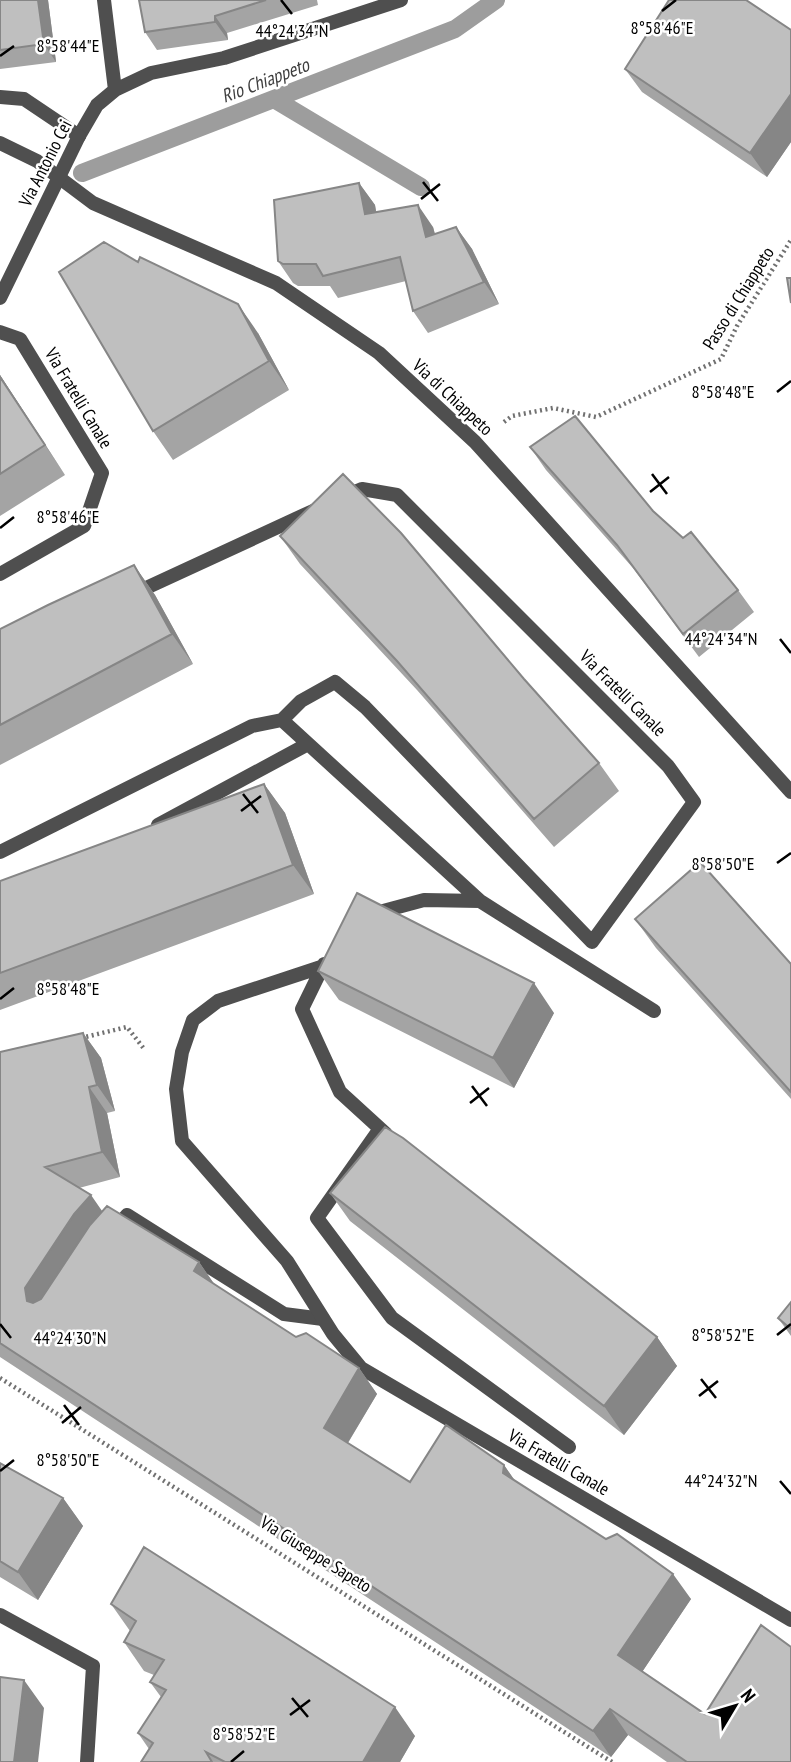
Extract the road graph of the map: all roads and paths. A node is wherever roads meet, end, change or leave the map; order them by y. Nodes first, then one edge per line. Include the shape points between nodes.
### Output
1 (104, 0) edge
2 (401, 0) edge
3 (116, 90) junction
4 (0, 97) edge
5 (79, 136) junction
6 (0, 143) edge
7 (791, 240) edge
8 (0, 298) edge
9 (0, 332) edge
10 (475, 442) junction
11 (0, 574) edge
12 (125, 598) edge
13 (282, 720) junction
14 (308, 744) junction
15 (791, 792) edge
16 (148, 829) edge
17 (0, 852) edge
18 (481, 901) junction
19 (364, 922) edge
20 (338, 949) edge
21 (321, 967) junction
22 (654, 1011) dead end
23 (78, 1039) edge
24 (176, 1088) junction
25 (379, 1130) junction
26 (400, 1142) edge
27 (100, 1245) edge
28 (323, 1319) junction
29 (0, 1378) edge
30 (569, 1447) dead end
31 (0, 1615) edge
32 (791, 1620) edge
33 (87, 1762) edge
34 (612, 1762) edge

1 - 3 street
2 - 3 street, Via Antonio Cei via 225,58 150,73
3 - 5 street, Via Antonio Cei via 97,105
4 - 5 street via 24,99
5 - 8 street, Via Antonio Cei, bridge
6 - 10 street, Via di Chiappeto via 37,161 93,203 276,283 379,354
7 - 10 path, Passo di Chiappeto via 721,359 596,417 553,408 512,416
9 - 11 street, Via Fratelli Canale via 20,340 102,473 84,526
10 - 15 street, Via di Chiappeto
12 - 13 street, Via Fratelli Canale via 362,488 397,495 668,766 694,802 592,942 365,707 335,682 301,701
13 - 14 street
13 - 17 street, Via Fratelli Canale via 252,726
14 - 16 street
14 - 18 street
18 - 19 street via 424,900 373,914
18 - 22 street
20 - 21 street, Via Fratelli Canale
21 - 24 street, Via Fratelli Canale via 218,1001 193,1020
21 - 25 street, Via Fratelli Canale via 302,1009 340,1091
23 - 24 path via 127,1027
24 - 28 street, Via Fratelli Canale via 182,1141 287,1261
25 - 26 street, Via Fratelli Canale
25 - 30 street, Via Fratelli Canale via 317,1218 392,1318
27 - 28 street via 127,1215 284,1314
28 - 32 street, Via Fratelli Canale via 360,1368
29 - 34 path, Via Giuseppe Sapeto
31 - 33 street via 93,1666

